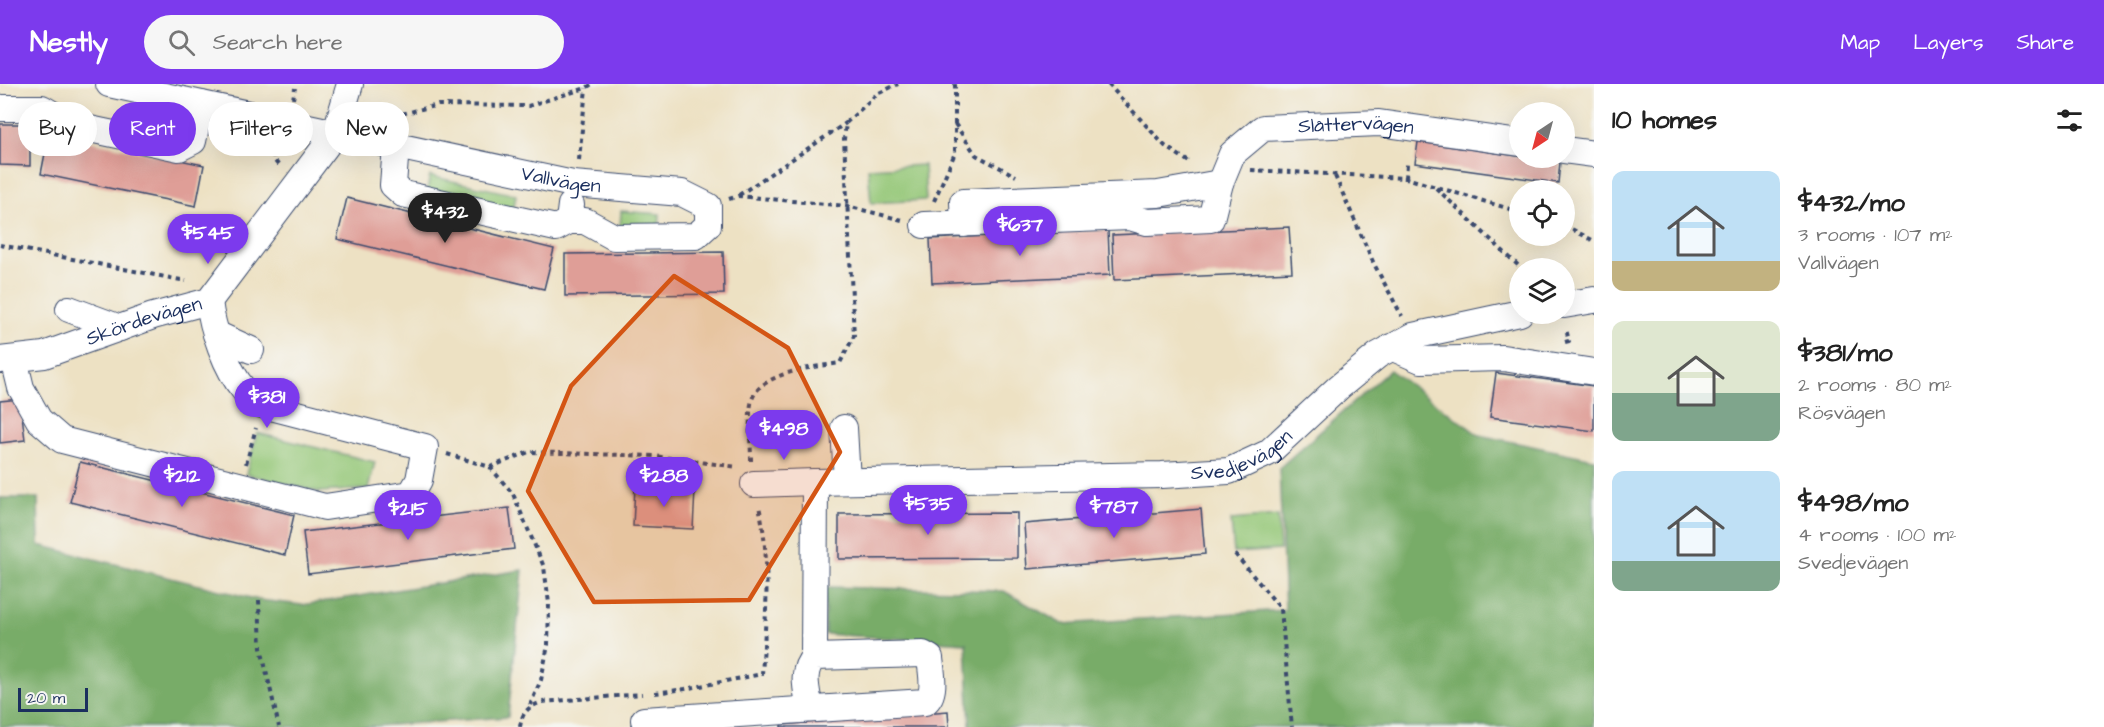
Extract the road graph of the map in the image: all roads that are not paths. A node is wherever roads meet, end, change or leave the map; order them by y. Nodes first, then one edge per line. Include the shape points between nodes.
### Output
1 (109, 84) edge
2 (350, 84) edge
3 (349, 102) edge
4 (201, 104) junction
5 (0, 108) edge
6 (325, 131) edge
7 (1509, 141) edge
8 (409, 149) edge
9 (1575, 151) edge
10 (1594, 154) edge
11 (326, 156) edge
12 (395, 156) edge
13 (573, 184) junction
14 (1218, 189) junction
15 (963, 213) junction
16 (569, 221) junction
17 (924, 225) road end
18 (214, 294) junction
19 (1594, 300) edge
20 (1575, 303) edge
21 (69, 309) dead end
22 (1509, 316) edge
23 (120, 328) junction
24 (216, 334) junction
25 (1402, 341) junction
26 (251, 350) dead end
27 (7, 359) edge
28 (1594, 372) edge
29 (844, 428) dead end
30 (752, 476) road end
31 (815, 482) junction
32 (847, 482) junction
33 (814, 657) junction
34 (810, 709) junction
35 (644, 720) dead end

1 - 4 street, Vallvägen
2 - 3 street, Skördevägen
4 - 5 street via 193,141 179,148 71,125 42,108
4 - 6 street, Vallvägen
7 - 14 street, Slåttervägen via 1379,123 1263,128 1232,154
8 - 13 street, Vallvägen
9 - 10 street
11 - 18 street, Skördevägen via 295,187
12 - 16 street via 393,185 403,194 556,228
13 - 16 street
13 - 16 street, Vallvägen via 682,193 708,206 708,225 696,236 614,237 585,221
14 - 15 street via 1047,198
14 - 15 street, Slåttervägen via 1212,219 1147,222 1130,217
15 - 17 street
18 - 23 street, Skördevägen
18 - 24 street via 211,319
19 - 20 street
21 - 23 street
22 - 25 street, Svedjevägen
23 - 27 street, Skördevägen via 44,355
24 - 26 street
24 - 27 street via 244,391 263,405 425,447 419,480 411,494 325,507 62,440 39,420
25 - 28 street via 1421,360 1503,358
25 - 32 street, Svedjevägen via 1339,387 1268,453 1229,471
29 - 32 street
30 - 31 street, Svedjevägen
31 - 32 street, Svedjevägen
31 - 33 street
33 - 34 street via 807,664 805,675
33 - 34 street via 923,654 930,658 932,693 925,702
34 - 35 street

